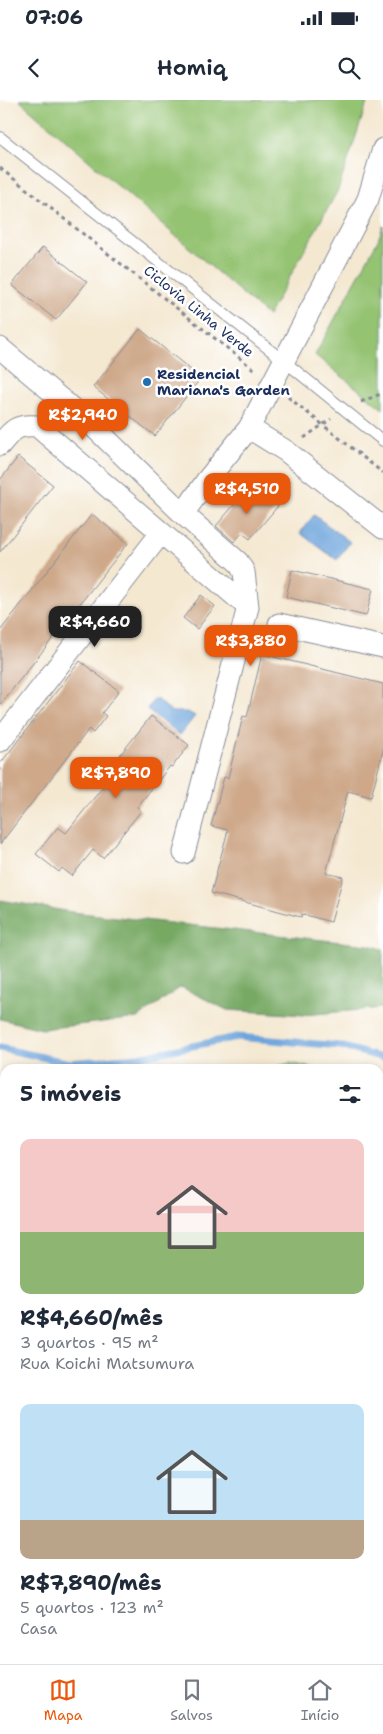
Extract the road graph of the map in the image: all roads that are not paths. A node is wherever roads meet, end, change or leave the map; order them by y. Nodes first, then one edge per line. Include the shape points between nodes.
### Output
1 (0, 137) edge
2 (383, 149) edge
3 (0, 348) edge
4 (284, 361) junction
5 (249, 428) junction
6 (383, 441) edge
7 (0, 445) edge
8 (183, 514) junction
9 (383, 528) edge
10 (161, 532) junction
11 (248, 607) junction
12 (279, 624) dead end
13 (383, 647) edge
14 (0, 741) edge
15 (184, 853) dead end

1 - 4 lane
2 - 4 street via 368,200
3 - 8 street via 93,426
4 - 5 street
4 - 6 lane
5 - 8 street
5 - 9 street via 286,451
7 - 10 street via 11,431 24,425 37,426
8 - 11 street via 238,562 244,572
10 - 11 street
10 - 14 street
11 - 15 street
12 - 13 street

